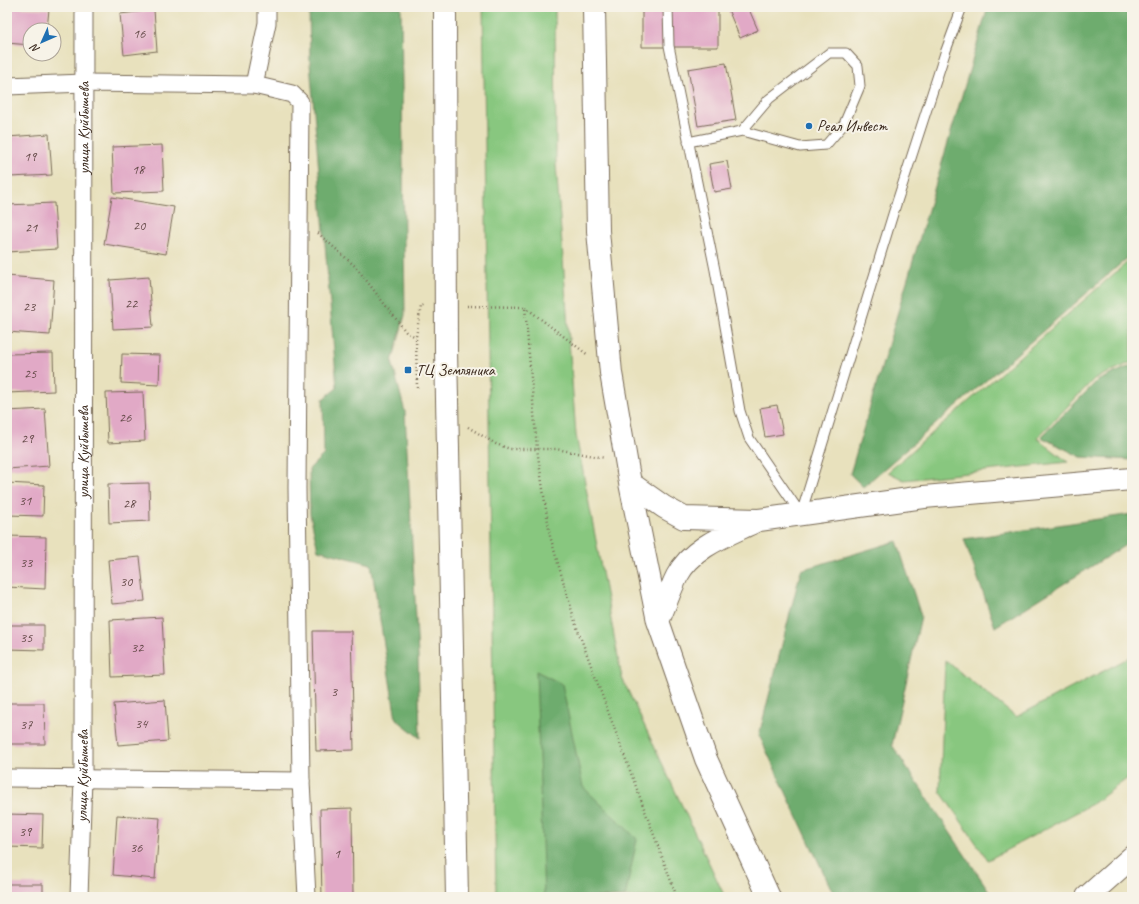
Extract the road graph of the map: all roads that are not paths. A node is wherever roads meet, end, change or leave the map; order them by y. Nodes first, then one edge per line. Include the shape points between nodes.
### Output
1 (84, 7) edge
2 (267, 7) edge
3 (445, 7) edge
4 (594, 7) edge
5 (668, 7) edge
6 (962, 7) edge
7 (84, 83) junction
8 (254, 85) junction
9 (7, 86) edge
10 (742, 131) junction
11 (688, 142) junction
12 (1132, 479) edge
13 (630, 483) junction
14 (801, 514) junction
15 (759, 520) junction
16 (658, 621) junction
17 (7, 778) edge
18 (83, 778) junction
19 (301, 781) junction
20 (1132, 857) edge
21 (79, 897) edge
22 (306, 897) edge
23 (457, 897) edge
24 (769, 897) edge
25 (1087, 897) edge

1 - 7 street, улица Куйбышева
2 - 8 street via 267,23
3 - 23 main road via 447,413
4 - 13 main road via 598,231 611,373
5 - 11 lane via 669,46
6 - 14 lane via 893,214
7 - 8 street
7 - 9 street
7 - 18 street, улица Куйбышева
8 - 19 street via 292,94 300,102 296,488
10 - 10 lane via 769,99 829,53 846,53 858,66 860,86 844,124 826,145 800,147
10 - 11 lane
11 - 14 lane via 715,270 740,411 749,438
12 - 14 main road via 924,497
13 - 15 main road via 684,518
13 - 16 main road
14 - 15 main road
15 - 16 main road via 717,539 692,556 678,575
16 - 24 main road via 706,759
17 - 18 street
18 - 19 street
18 - 21 street, улица Куйбышева
19 - 22 street
20 - 25 main road

